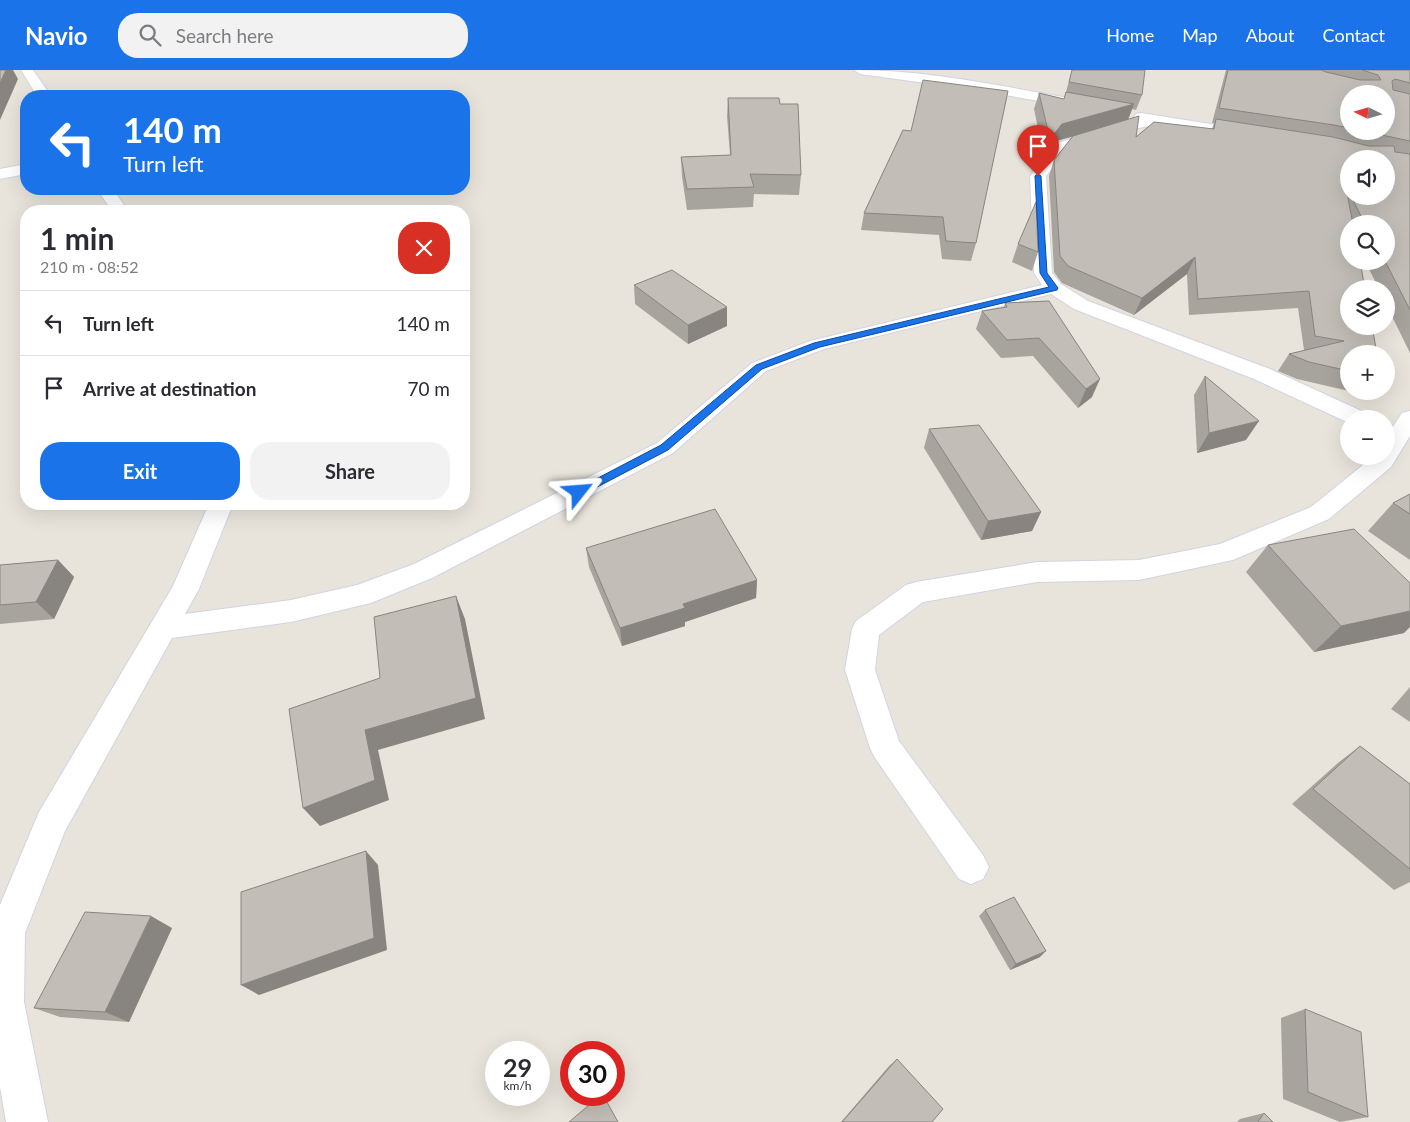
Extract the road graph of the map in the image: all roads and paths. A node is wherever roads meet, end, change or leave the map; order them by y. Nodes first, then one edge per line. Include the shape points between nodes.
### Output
1 (27, 70) edge
2 (860, 70) edge
3 (40, 90) edge
4 (1084, 105) edge
5 (1121, 112) edge
6 (1158, 120) junction
7 (1259, 136) edge
8 (20, 170) edge
9 (0, 174) edge
10 (1054, 288) junction
11 (1340, 410) edge
12 (1378, 465) edge
13 (218, 510) edge
14 (162, 628) junction
15 (971, 866) dead end
16 (3, 934) edge
17 (27, 1122) edge

1 - 3 street
2 - 4 street
5 - 6 street
6 - 7 street
6 - 10 street via 1125,126 1062,146 1038,176 1043,273
8 - 9 street
10 - 11 street via 1081,306 1262,374
10 - 14 street via 817,345 759,367 665,448 423,571 361,595 291,611
12 - 15 street via 1320,513 1224,552 1139,570 1037,572 916,593 866,629 860,670 886,748
13 - 14 street via 185,588
14 - 16 street via 51,823
16 - 17 street via 5,1002

